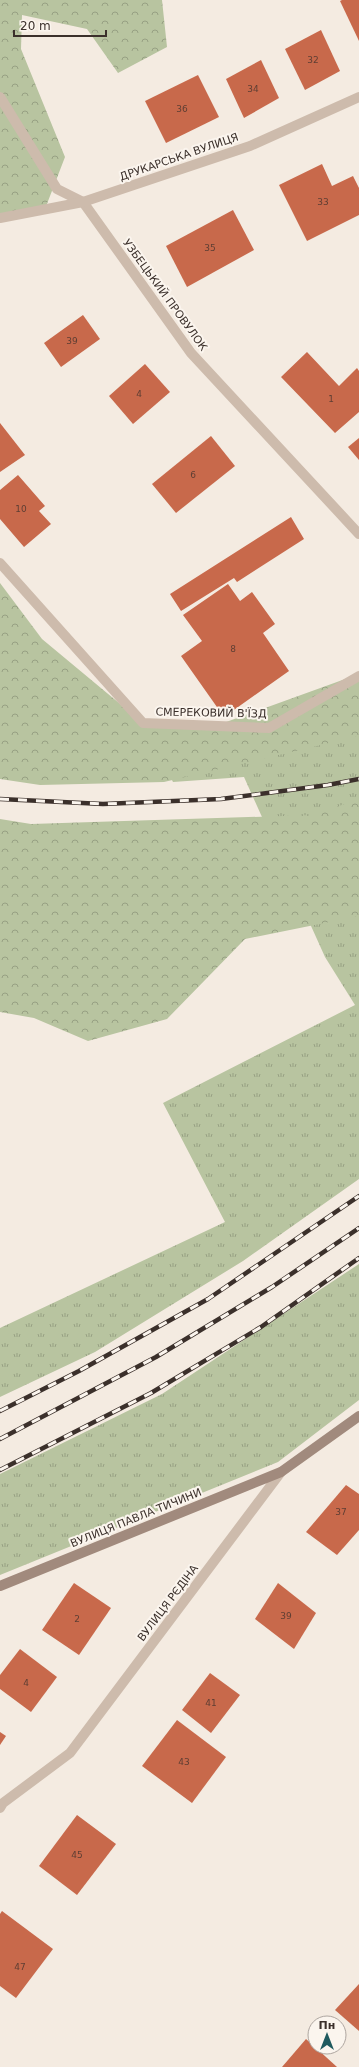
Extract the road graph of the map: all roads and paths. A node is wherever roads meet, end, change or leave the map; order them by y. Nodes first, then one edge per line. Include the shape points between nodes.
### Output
1 (0, 97) edge
2 (359, 97) edge
3 (83, 202) junction
4 (0, 218) edge
5 (359, 534) edge
6 (0, 563) edge
7 (359, 676) edge
8 (359, 1416) edge
9 (281, 1472) junction
10 (0, 1586) edge
11 (0, 1808) edge

1 - 3 street, УЗБЕЦЬКИЙ ПРОВУЛОК via 57,189
2 - 3 street, ДРУКАРСЬКА ВУЛИЦЯ via 250,146
3 - 4 street, ДРУКАРСЬКА ВУЛИЦЯ
3 - 5 street, УЗБЕЦЬКИЙ ПРОВУЛОК via 191,353
6 - 7 street, СМЕРЕКОВИЙ В'ЇЗД via 143,723 268,728
8 - 9 main road, ВУЛИЦЯ РЄДІНА
9 - 10 main road, ВУЛИЦЯ ПАВЛА ТИЧИНИ
9 - 11 street, ВУЛИЦЯ РЄДІНА via 70,1753 3,1803

